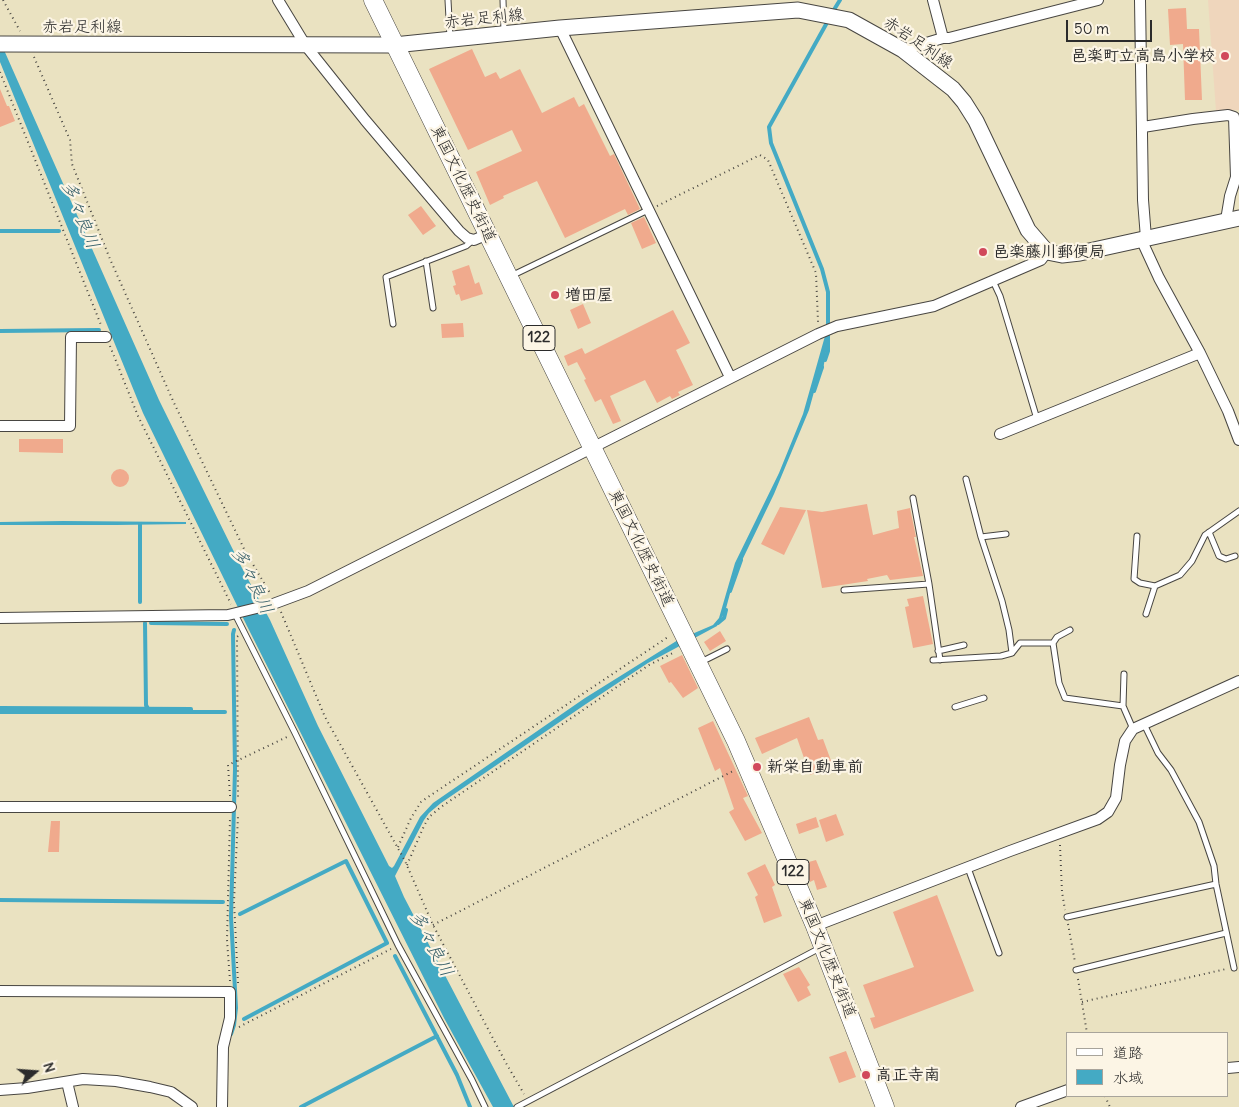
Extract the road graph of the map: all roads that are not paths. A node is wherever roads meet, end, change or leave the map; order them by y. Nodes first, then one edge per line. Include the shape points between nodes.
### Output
1 (278, 0) edge
2 (373, 0) edge
3 (448, 0) edge
4 (503, 0) edge
5 (933, 0) edge
6 (1098, 0) edge
7 (1140, 0) edge
8 (796, 5) edge
9 (560, 28) junction
10 (504, 34) junction
11 (943, 38) junction
12 (450, 40) junction
13 (0, 44) edge
14 (394, 45) junction
15 (306, 46) junction
16 (903, 50) junction
17 (1143, 127) junction
18 (648, 210) junction
19 (1233, 219) edge
20 (481, 237) junction
21 (1143, 238) junction
22 (1046, 252) junction
23 (426, 261) junction
24 (509, 277) junction
25 (992, 281) junction
26 (433, 308) dead end
27 (393, 324) dead end
28 (106, 337) dead end
29 (1200, 353) junction
30 (730, 377) junction
31 (1037, 418) junction
32 (0, 426) edge
33 (1000, 434) dead end
34 (1239, 440) edge
35 (592, 446) junction
36 (966, 479) dead end
37 (913, 498) dead end
38 (1239, 511) edge
39 (1209, 532) junction
40 (1006, 534) dead end
41 (1137, 536) dead end
42 (981, 537) junction
43 (1235, 556) dead end
44 (929, 584) junction
45 (1154, 586) junction
46 (844, 590) dead end
47 (237, 613) junction
48 (1146, 614) dead end
49 (0, 618) edge
50 (1070, 630) dead end
51 (1053, 642) junction
52 (964, 645) dead end
53 (728, 649) dead end
54 (938, 651) junction
55 (1012, 653) junction
56 (932, 660) dead end
57 (940, 660) junction
58 (698, 664) junction
59 (1124, 674) dead end
60 (1239, 681) edge
61 (984, 698) dead end
62 (1123, 706) junction
63 (956, 707) dead end
64 (1144, 724) junction
65 (1132, 729) junction
66 (0, 807) edge
67 (235, 807) road end
68 (968, 867) junction
69 (1216, 884) junction
70 (1067, 917) road end
71 (815, 926) junction
72 (1226, 934) junction
73 (823, 946) junction
74 (999, 953) dead end
75 (1234, 968) road end
76 (1076, 970) road end
77 (0, 991) edge
78 (67, 1082) junction
79 (0, 1090) edge
80 (1066, 1091) edge
81 (73, 1107) edge
82 (192, 1107) edge
83 (222, 1107) edge
84 (485, 1107) edge
85 (517, 1107) edge
86 (885, 1107) edge
87 (1021, 1107) edge

1 - 15 street
2 - 14 highway, 東国文化歴史街道 / 122
3 - 12 lane
4 - 10 lane
5 - 11 street
6 - 11 street
7 - 17 street
8 - 9 main road, 赤岩足利線
8 - 16 main road, 赤岩足利線 via 849,20
9 - 10 main road, 赤岩足利線
9 - 18 street
10 - 12 main road, 赤岩足利線
11 - 16 street
12 - 14 main road, 赤岩足利線
13 - 15 main road, 赤岩足利線
14 - 15 main road, 赤岩足利線
14 - 20 highway, 東国文化歴史街道 / 122
15 - 20 street via 459,231 467,238
16 - 22 main road, 赤岩足利線 via 953,89 964,102 1028,230
17 - 19 street via 1228,115 1234,117 1236,177 1230,196
17 - 21 street
18 - 24 lane
18 - 30 street
19 - 21 main road
20 - 23 lane
20 - 24 highway, 東国文化歴史街道 / 122
21 - 22 main road via 1080,253 1062,255
21 - 29 street via 1159,278
22 - 25 street via 1041,260
23 - 26 lane
23 - 27 lane via 386,277
24 - 35 highway, 東国文化歴史街道 / 122
25 - 30 street via 934,306 837,326
25 - 31 lane via 1000,296
28 - 32 street via 71,337 70,426
29 - 31 street
29 - 34 street
30 - 35 street
31 - 33 street
35 - 47 street via 308,591
35 - 58 highway, 東国文化歴史街道 / 122
36 - 42 lane
37 - 44 lane
38 - 39 lane
39 - 43 lane via 1219,556 1226,559
39 - 45 lane via 1180,575
40 - 42 lane
41 - 45 lane via 1134,579
42 - 55 lane via 1002,601
44 - 46 lane
44 - 54 lane
45 - 48 lane
47 - 49 street
47 - 84 lane via 398,945
50 - 51 lane
51 - 55 lane via 1020,643
51 - 62 lane via 1059,683 1065,698
52 - 54 lane
53 - 58 lane
54 - 57 lane
55 - 57 lane
56 - 57 lane
58 - 71 highway, 東国文化歴史街道 / 122 via 746,764
59 - 62 lane
60 - 64 street
61 - 63 lane
62 - 65 lane
64 - 65 street
64 - 69 lane via 1199,822 1214,866
65 - 68 street via 1120,765 1116,798 1108,812 1098,820
66 - 67 street
68 - 71 street
68 - 74 lane
69 - 70 lane
69 - 72 lane
71 - 73 highway, 東国文化歴史街道 / 122
72 - 75 lane
72 - 76 lane
73 - 85 lane
73 - 86 highway, 東国文化歴史街道 / 122
77 - 83 street via 234,991 223,1047
78 - 79 street
78 - 81 street
78 - 82 street via 83,1079 150,1086 171,1092
80 - 87 street

